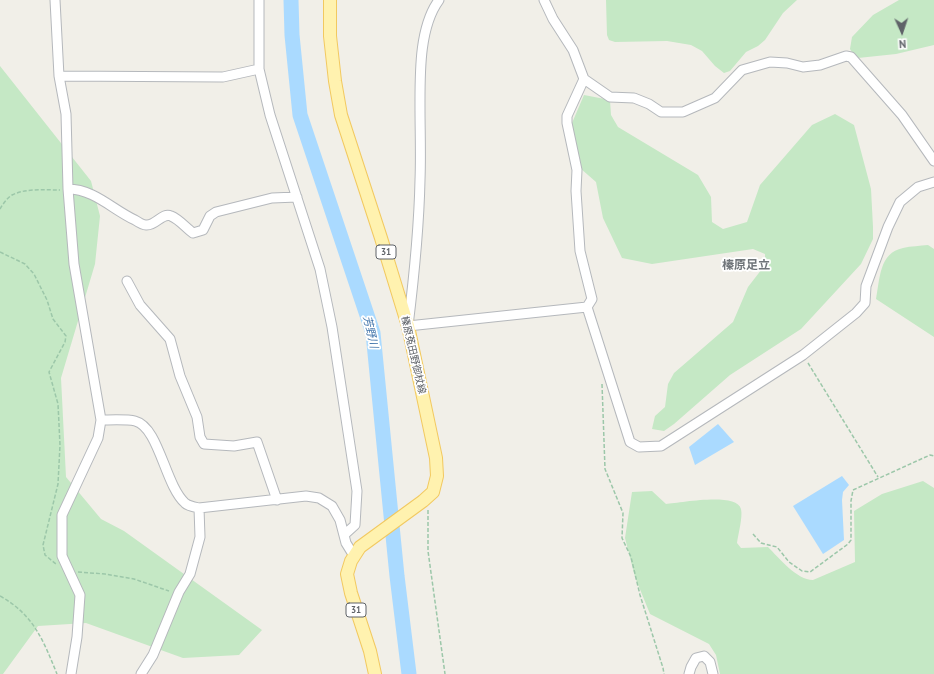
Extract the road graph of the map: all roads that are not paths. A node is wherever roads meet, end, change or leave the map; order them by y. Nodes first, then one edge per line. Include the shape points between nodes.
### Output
1 (55, 0) edge
2 (258, 0) edge
3 (330, 0) edge
4 (439, 0) edge
5 (544, 0) edge
6 (259, 69) junction
7 (59, 76) junction
8 (584, 79) junction
9 (934, 161) edge
10 (934, 182) edge
11 (68, 189) junction
12 (297, 197) junction
13 (127, 281) dead end
14 (588, 307) junction
15 (408, 326) junction
16 (101, 420) junction
17 (277, 500) junction
18 (199, 508) junction
19 (344, 535) junction
20 (357, 551) junction
21 (70, 674) edge
22 (141, 674) edge
23 (376, 674) edge
24 (689, 674) edge
25 (713, 674) edge

1 - 7 street
2 - 6 street
3 - 15 main road, 榛原菟田野御杖線 / 31 via 330,36 341,115
4 - 15 street via 428,25 421,59 420,181 415,266
5 - 8 street via 572,50
6 - 7 street via 223,77
6 - 12 street via 270,115
7 - 11 street via 66,114
8 - 9 street via 610,97 634,98 661,112 683,112 715,98 742,70 770,62 803,67 851,57 902,115
8 - 14 street via 566,116 566,122 577,170 580,251 592,299
10 - 14 street via 918,187 900,202 866,286 865,302 856,313 803,355 661,446 639,447 630,442
11 - 12 street via 103,200 146,225 154,224 162,217 173,216 193,233 202,230 210,216 216,212 272,198
11 - 16 street via 74,264
12 - 19 street via 320,269 332,327 357,491 355,525
13 - 17 street via 140,304 170,339 204,444 234,446 257,442
14 - 15 street
15 - 20 main road, 榛原菟田野御杖線 / 31 via 438,476 432,492
16 - 18 street via 135,421 146,427 175,491 186,504
16 - 21 street via 98,438 62,515 62,556 80,595 77,637
17 - 18 street
17 - 19 street via 306,496 319,498 332,506 340,520
18 - 22 street via 200,537 190,574 179,592 154,655
19 - 20 street via 346,543
20 - 23 main road, 31 via 347,574
24 - 25 street via 696,658 704,656 710,662

